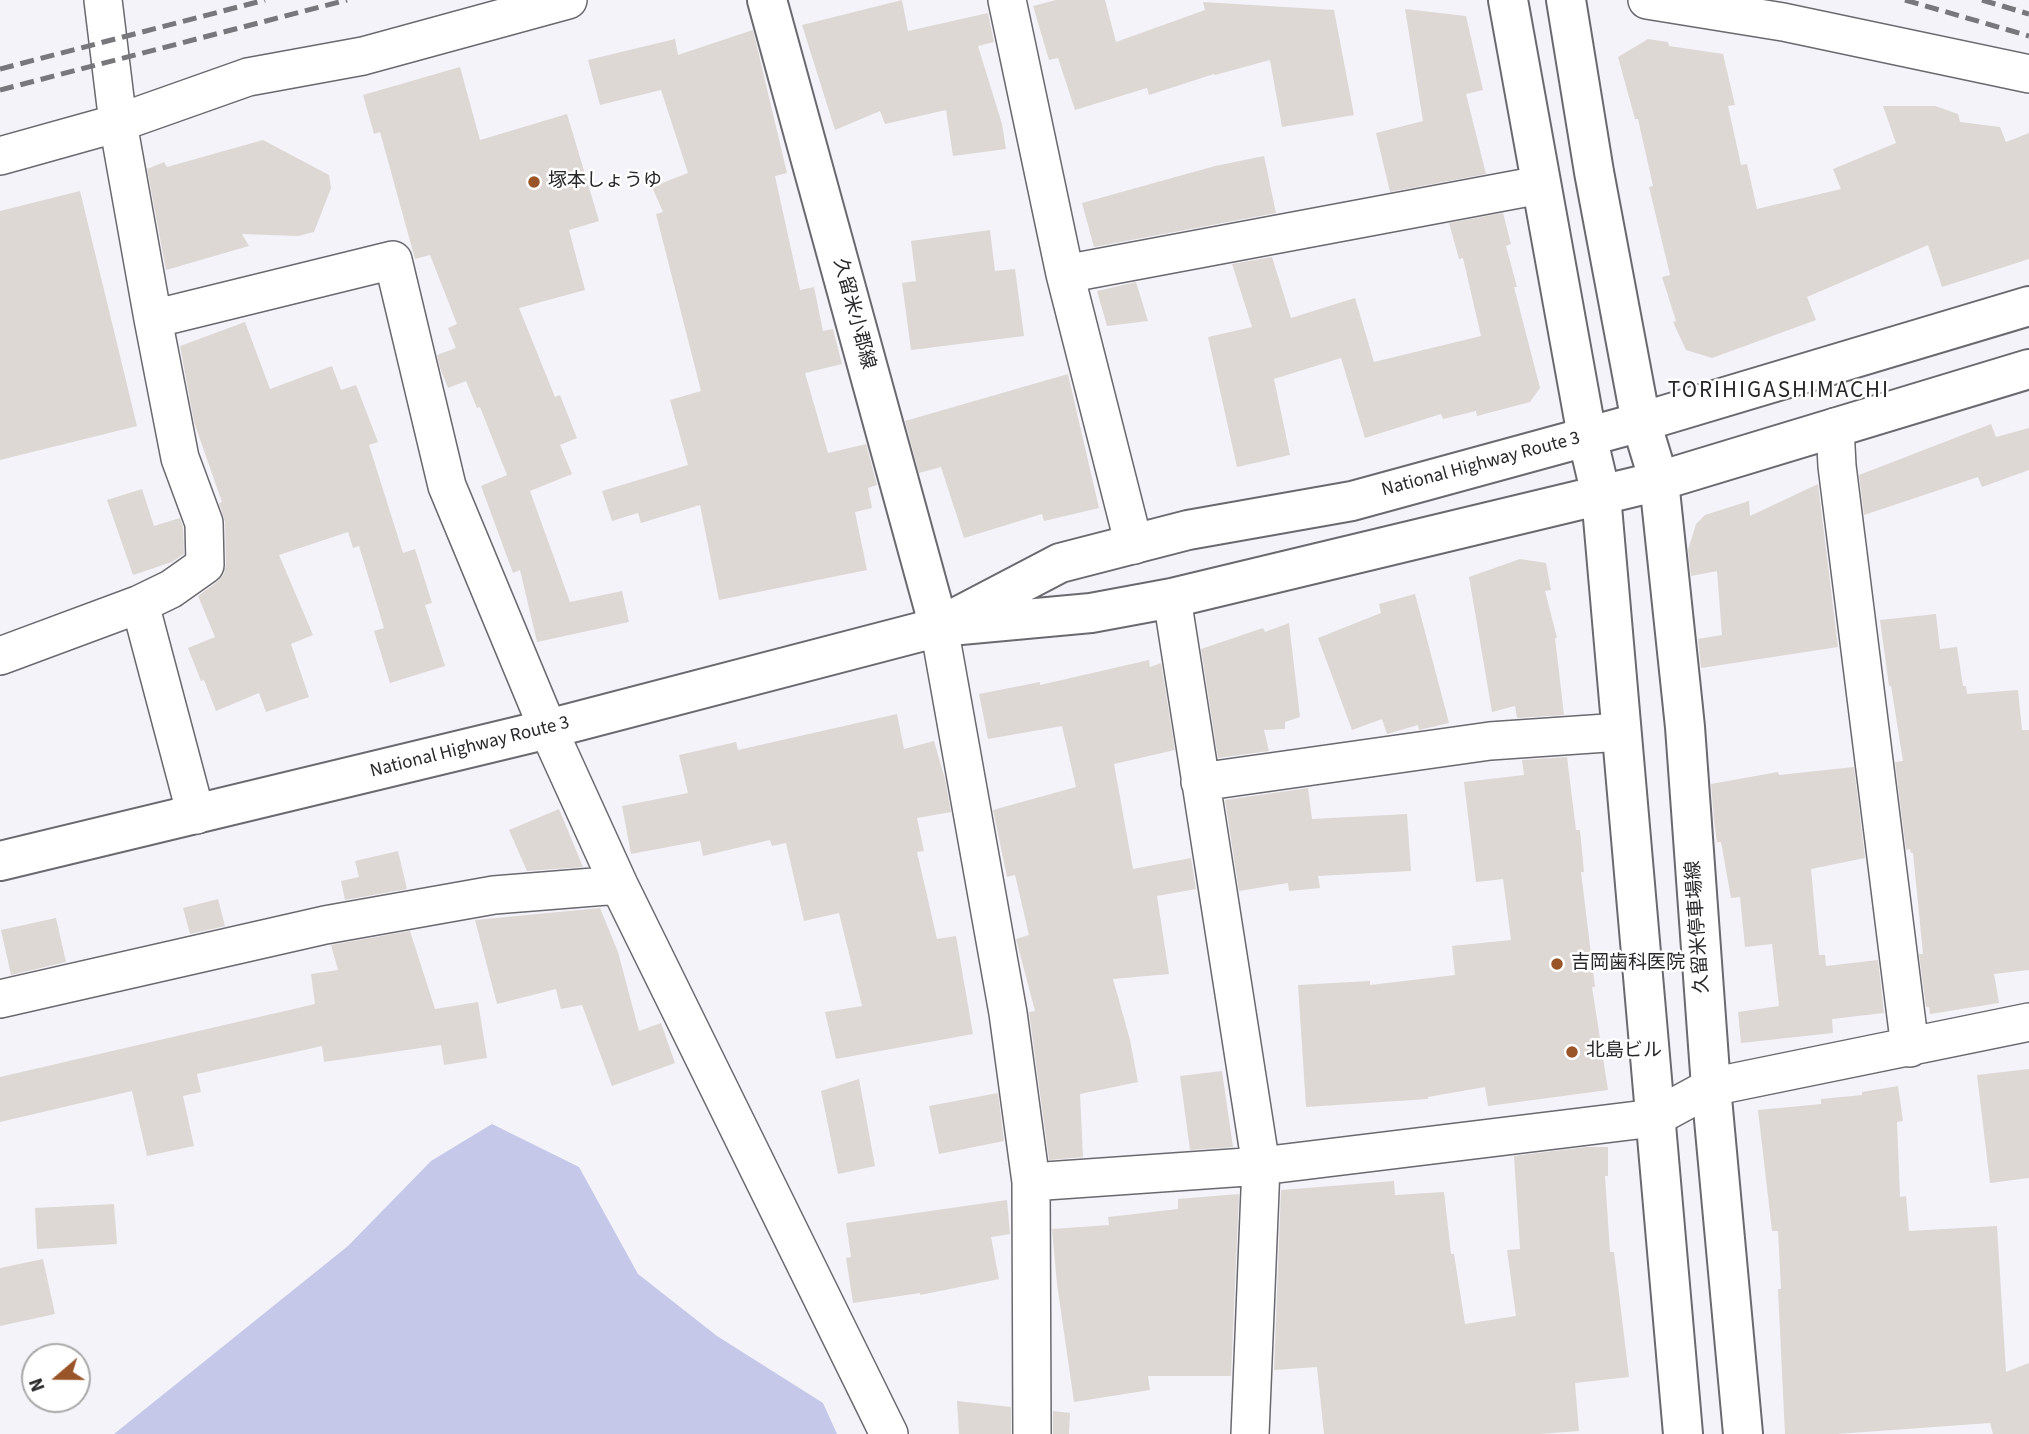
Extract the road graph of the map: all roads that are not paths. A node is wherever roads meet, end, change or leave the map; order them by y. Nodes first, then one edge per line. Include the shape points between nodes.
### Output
1 (103, 0) edge
2 (568, 0) edge
3 (767, 0) edge
4 (1007, 0) edge
5 (1508, 0) edge
6 (1566, 0) edge
7 (1647, 0) edge
8 (2029, 74) edge
9 (118, 123) junction
10 (0, 156) edge
11 (1540, 185) junction
12 (1065, 274) junction
13 (2029, 306) edge
14 (153, 318) junction
15 (2029, 369) edge
16 (1641, 422) junction
17 (1835, 426) junction
18 (1587, 436) junction
19 (1659, 481) junction
20 (1601, 495) junction
21 (1134, 545) junction
22 (1172, 598) junction
23 (140, 604) junction
24 (939, 627) junction
25 (0, 656) edge
26 (548, 729) junction
27 (1621, 732) junction
28 (1200, 782) junction
29 (196, 815) junction
30 (0, 861) edge
31 (619, 885) junction
32 (0, 999) edge
33 (2029, 1022) edge
34 (1910, 1048) junction
35 (1711, 1087) junction
36 (1654, 1118) junction
37 (1261, 1166) junction
38 (1031, 1182) junction
39 (889, 1434) edge
40 (1032, 1434) edge
41 (1250, 1434) edge
42 (1683, 1434) edge
43 (1743, 1434) edge

1 - 9 street
2 - 9 street via 363,56 248,77
3 - 24 main road, 久留米小郡線
4 - 12 street
5 - 11 main road
6 - 16 main road, 久留米停車場線
7 - 8 street via 1783,22
9 - 10 street
9 - 14 street
11 - 12 street
11 - 18 main road
12 - 21 street
13 - 16 main road, National Highway Route 3
14 - 23 street via 180,458 204,523 205,565
14 - 26 street via 393,260 447,486
15 - 17 main road, National Highway Route 3
16 - 18 main road, National Highway Route 3
16 - 19 main road, 久留米停車場線
17 - 19 main road, National Highway Route 3
17 - 34 street
18 - 20 main road
18 - 21 main road, National Highway Route 3 via 1352,501 1188,530
19 - 20 main road, National Highway Route 3
19 - 35 main road, 久留米停車場線 via 1685,727
20 - 22 main road, National Highway Route 3
20 - 27 main road
21 - 24 main road, National Highway Route 3 via 1060,563
22 - 24 main road, National Highway Route 3 via 1091,613
22 - 28 street
23 - 25 street
23 - 29 street
24 - 26 main road, National Highway Route 3
24 - 38 street via 1008,1013
26 - 29 main road, National Highway Route 3
26 - 31 street
27 - 28 street via 1490,741
27 - 36 main road
28 - 37 street
29 - 30 main road, National Highway Route 3
31 - 32 street via 494,895 326,925
31 - 39 street
33 - 34 street
34 - 35 street
35 - 36 street
35 - 43 main road, 久留米停車場線
36 - 37 street
36 - 42 main road
37 - 38 street
37 - 41 street
38 - 40 street

